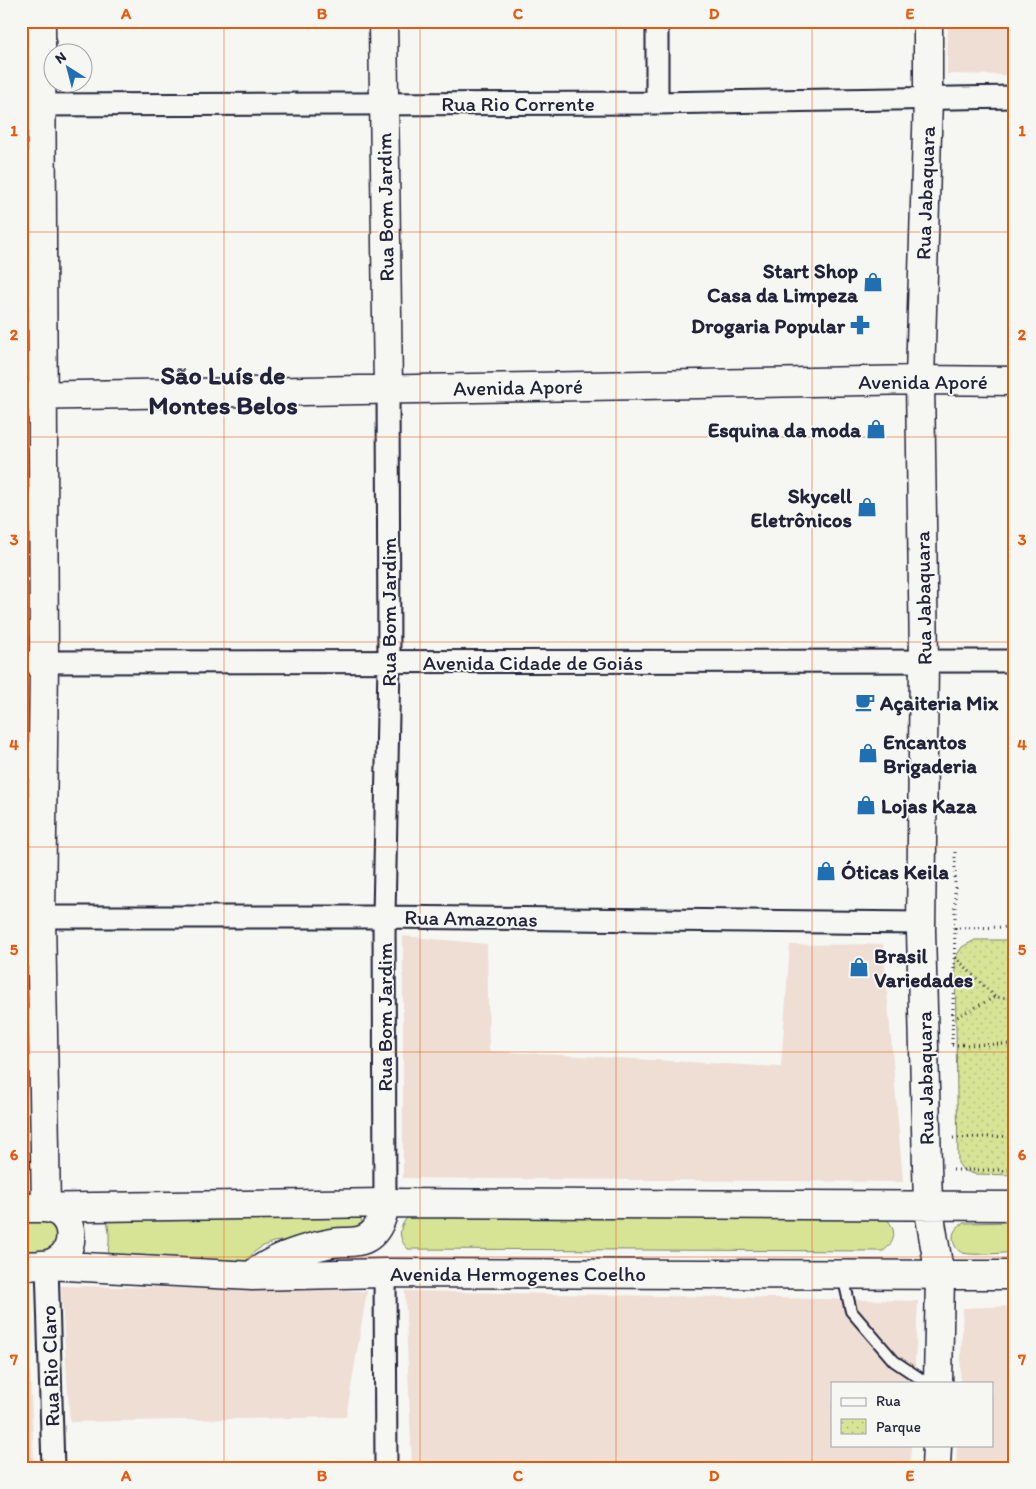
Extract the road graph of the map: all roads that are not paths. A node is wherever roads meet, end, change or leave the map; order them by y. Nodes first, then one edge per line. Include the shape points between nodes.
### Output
1 (41, 21) edge
2 (383, 21) edge
3 (657, 21) edge
4 (928, 21) edge
5 (1015, 97) edge
6 (928, 98) junction
7 (383, 103) junction
8 (657, 103) junction
9 (31, 105) edge
10 (920, 380) junction
11 (1015, 381) edge
12 (388, 390) junction
13 (32, 397) edge
14 (924, 661) junction
15 (1015, 661) edge
16 (33, 662) edge
17 (389, 662) junction
18 (31, 917) edge
19 (384, 918) junction
20 (921, 923) junction
21 (384, 1203) junction
22 (928, 1205) junction
23 (1015, 1206) edge
24 (34, 1208) edge
25 (21, 1218) edge
26 (21, 1256) edge
27 (34, 1265) edge
28 (385, 1272) junction
29 (842, 1275) junction
30 (1015, 1275) edge
31 (252, 1276) junction
32 (940, 1276) junction
33 (926, 1382) edge
34 (938, 1382) edge
35 (937, 1446) edge
36 (53, 1468) edge
37 (386, 1468) edge
38 (936, 1468) edge

1 - 9 main road
2 - 7 main road, Rua Bom Jardim
3 - 8 street
4 - 6 main road, Rua Jabaquara
5 - 6 street, Rua Rio Corrente
6 - 8 street, Rua Rio Corrente
6 - 10 main road, Rua Jabaquara
7 - 8 street, Rua Rio Corrente
7 - 9 street, Rua Rio Corrente
7 - 12 main road, Rua Bom Jardim
9 - 13 main road
10 - 11 main road, Avenida Aporé
10 - 12 main road, Avenida Aporé
10 - 14 main road, Rua Jabaquara
12 - 13 main road, Avenida Aporé
12 - 17 street, Rua Bom Jardim
13 - 16 main road
14 - 15 street, Avenida Cidade de Goiás
14 - 17 street, Avenida Cidade de Goiás
14 - 20 main road, Rua Jabaquara
16 - 17 street, Avenida Cidade de Goiás
16 - 18 main road
17 - 19 street, Rua Bom Jardim
18 - 19 street, Rua Amazonas
18 - 24 main road
19 - 20 street, Rua Amazonas
19 - 21 street, Rua Bom Jardim
20 - 22 main road, Rua Jabaquara
21 - 22 main road
21 - 24 main road
21 - 31 main road via 384,1215 379,1226 360,1241 328,1243 288,1255
22 - 23 main road
22 - 32 main road, Rua Jabaquara
24 - 25 main road
24 - 27 main road via 57,1211 70,1228 72,1238 64,1256 56,1262
26 - 27 main road, Avenida Hermogenes Coelho via 39,1265
27 - 31 main road, Avenida Hermogenes Coelho
27 - 36 street, Rua Rio Claro
28 - 29 main road, Avenida Hermogenes Coelho
28 - 31 main road, Avenida Hermogenes Coelho
28 - 37 street
29 - 32 main road, Avenida Hermogenes Coelho
29 - 33 lane via 851,1311 894,1361
30 - 32 main road, Avenida Hermogenes Coelho
32 - 34 main road
35 - 38 main road

